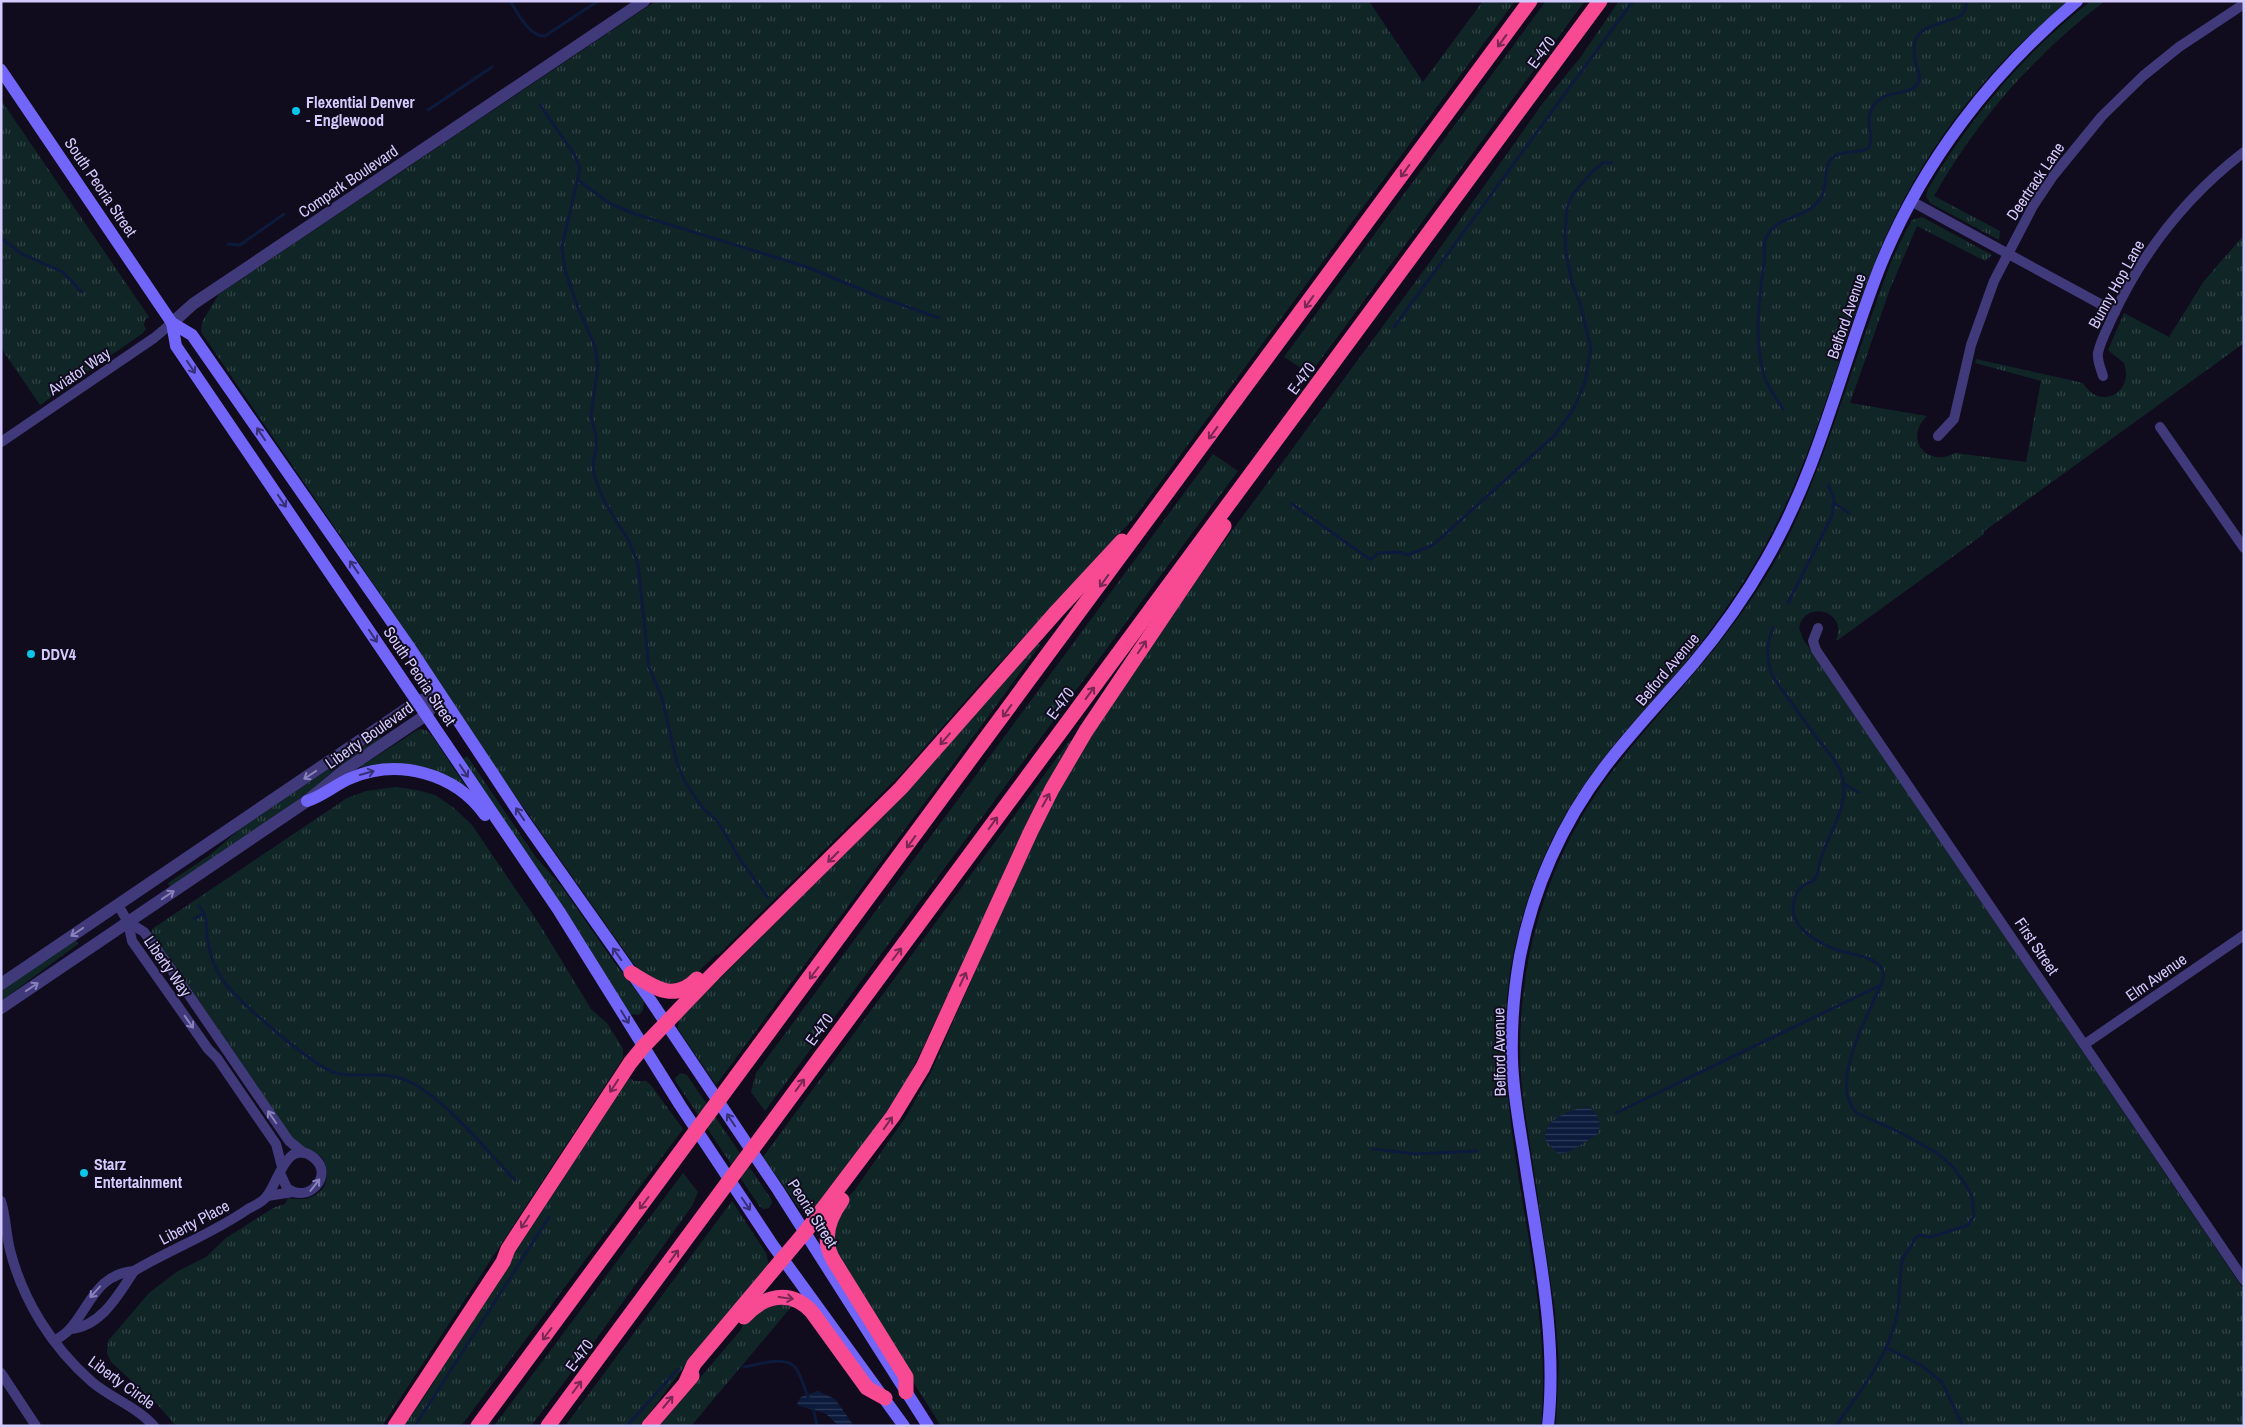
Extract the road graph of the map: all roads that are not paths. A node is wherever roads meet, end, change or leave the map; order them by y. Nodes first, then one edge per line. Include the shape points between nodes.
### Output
1 (644, 1) edge
2 (1530, 1) edge
3 (1600, 1) edge
4 (2077, 1) edge
5 (2242, 9) edge
6 (1, 70) edge
7 (2244, 152) edge
8 (1911, 201) junction
9 (2007, 253) junction
10 (2115, 312) junction
11 (172, 323) junction
12 (2103, 376) dead end
13 (2160, 427) dead end
14 (1938, 436) dead end
15 (1, 442) edge
16 (1174, 485) junction
17 (1240, 489) junction
18 (2244, 548) edge
19 (1818, 628) dead end
20 (440, 695) junction
21 (418, 701) junction
22 (426, 715) junction
23 (307, 801) junction
24 (511, 840) junction
25 (118, 904) junction
26 (128, 922) junction
27 (2244, 935) edge
28 (731, 957) junction
29 (631, 973) junction
30 (1, 984) edge
31 (1, 1008) edge
32 (665, 1022) junction
33 (2085, 1044) junction
34 (643, 1047) junction
35 (875, 1142) junction
36 (304, 1153) junction
37 (281, 1171) junction
38 (293, 1192) junction
39 (268, 1196) junction
40 (1, 1201) edge
41 (806, 1231) junction
42 (508, 1249) junction
43 (783, 1260) junction
44 (134, 1271) junction
45 (2244, 1280) edge
46 (70, 1330) junction
47 (54, 1341) junction
48 (1, 1373) edge
49 (686, 1382) junction
50 (906, 1392) junction
51 (885, 1398) junction
52 (649, 1425) edge
53 (36, 1426) edge
54 (154, 1426) edge
55 (388, 1426) edge
56 (395, 1426) edge
57 (478, 1426) edge
58 (548, 1426) edge
59 (904, 1426) edge
60 (928, 1426) edge
61 (1548, 1426) edge

1 - 11 street, Compark Boulevard via 193,304
2 -> 16 highway
3 - 17 highway, E-470
4 - 8 main road, Belford Avenue via 2015,58 1985,92 1948,141
5 - 9 street, Deertrack Lane via 2163,59 2102,116 2053,176
6 - 11 main road, South Peoria Street
7 - 10 street, Bunny Hop Lane via 2172,222 2140,266
8 - 9 street
8 - 61 main road, Belford Avenue via 1881,266 1803,485 1771,551 1718,633 1613,756 1587,792 1558,844 1531,914 1516,980 1512,1060 1517,1114 1549,1325
9 - 10 street
9 - 14 street, Deertrack Lane via 1976,329 1954,419
10 - 12 street, Bunny Hop Lane via 2098,352
11 - 15 street, Aviator Way
20 -> 11 main road, South Peoria Street via 192,335
11 -> 21 main road, South Peoria Street via 176,346
13 - 18 street
16 -> 28 highway via 1057,611 901,788
16 -> 57 highway
35 -> 17 highway via 923,1068 1052,789 1086,730 1221,532
58 -> 17 highway, E-470
19 - 33 street, First Street via 1813,639 1816,650
20 - 21 street, Liberty Boulevard
20 - 22 street, Liberty Boulevard
29 -> 20 main road, South Peoria Street
21 - 22 main road, South Peoria Street
21 -> 25 street, Liberty Boulevard
22 - 23 street, Liberty Boulevard via 346,769
22 -> 24 main road, South Peoria Street
23 -> 24 main road via 340,782 370,771 411,770 436,776 459,789 475,802 495,829
26 -> 23 street, Liberty Boulevard
24 -> 34 main road, South Peoria Street
25 - 26 street
25 -> 30 street, Liberty Boulevard
31 -> 26 street, Liberty Boulevard
36 -> 26 street, Liberty Way via 289,1141 144,932
26 -> 37 street, Liberty Way via 132,941 276,1144
27 - 33 street, Elm Avenue
28 - 29 highway via 714,963 680,991 661,990
28 - 32 highway
29 - 32 main road, South Peoria Street
32 - 34 highway
41 -> 32 main road, Peoria Street
33 - 45 street, First Street
34 -> 42 highway
34 -> 43 main road
35 - 41 highway
35 - 50 highway via 861,1174 832,1214 827,1241 834,1261 906,1377
36 - 37 street via 289,1157
38 -> 36 street via 308,1192 317,1186 320,1179 319,1164
37 - 38 street via 284,1185
37 - 39 street, Liberty Place
38 - 39 street, Liberty Place
39 - 44 street, Liberty Place via 227,1223
40 - 47 street, Liberty Circle via 18,1276 35,1313
41 - 43 highway
41 - 50 main road, Peoria Street
42 - 55 highway
42 - 56 highway via 503,1262
43 - 49 highway via 694,1364
43 - 51 main road
44 - 46 street, Liberty Place via 100,1316
44 -> 46 street, Liberty Place via 119,1275 98,1288
46 - 47 street, Liberty Place
47 - 54 street, Liberty Circle via 94,1383
48 - 53 street
49 -> 51 highway via 754,1308 768,1299 786,1297 809,1308 867,1388
52 -> 49 highway
50 - 60 main road, Peoria Street
51 - 59 main road

